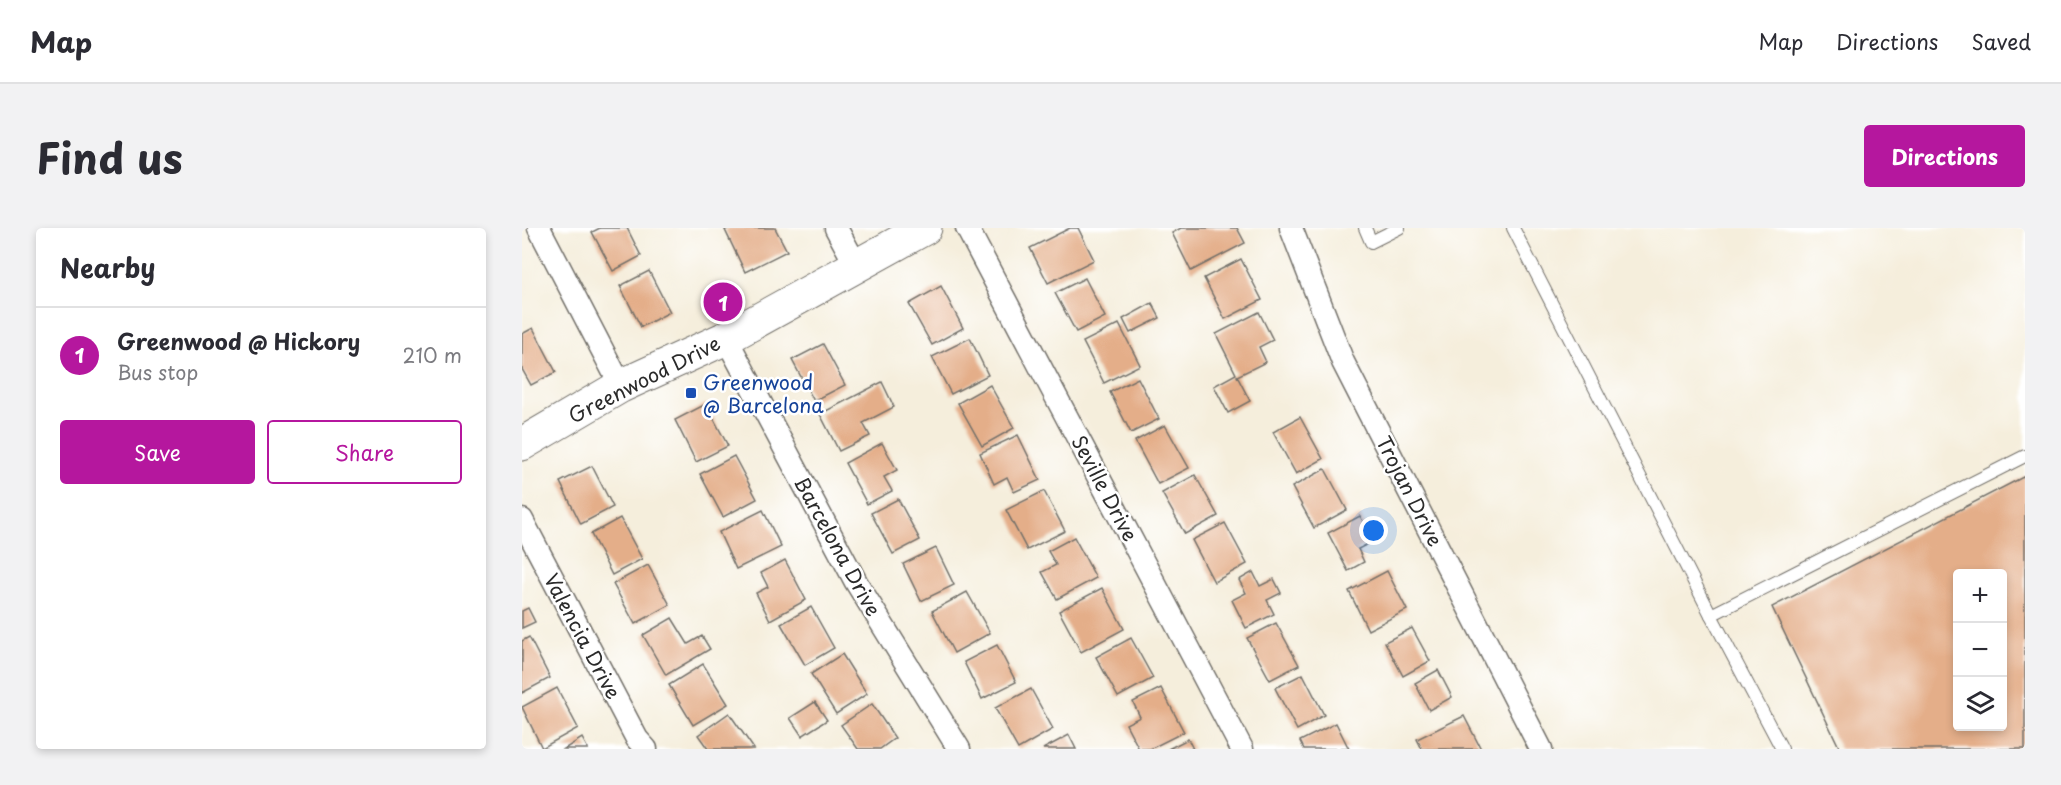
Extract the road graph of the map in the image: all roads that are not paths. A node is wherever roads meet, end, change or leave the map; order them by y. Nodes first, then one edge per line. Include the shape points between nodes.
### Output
1 (539, 228) edge
2 (837, 228) edge
3 (925, 228) edge
4 (967, 228) edge
5 (1291, 228) edge
6 (1365, 228) edge
7 (1399, 228) edge
8 (1518, 230) edge
9 (856, 265) junction
10 (726, 338) junction
11 (621, 386) junction
12 (522, 444) edge
13 (2025, 456) edge
14 (522, 520) edge
15 (1711, 615) junction
16 (646, 749) edge
17 (959, 749) edge
18 (1242, 749) edge
19 (1541, 749) edge
20 (1782, 749) edge

1 - 11 street
2 - 9 street
3 - 9 main road, Greenwood Drive
4 - 18 street, Seville Drive
5 - 19 street, Trojan Drive via 1343,362
6 - 7 lane via 1371,242
8 - 15 lane
9 - 10 main road, Greenwood Drive
10 - 11 main road, Greenwood Drive
10 - 17 street, Barcelona Drive via 856,582
11 - 12 main road, Greenwood Drive
13 - 15 lane
14 - 16 street, Valencia Drive via 637,739
15 - 20 lane

